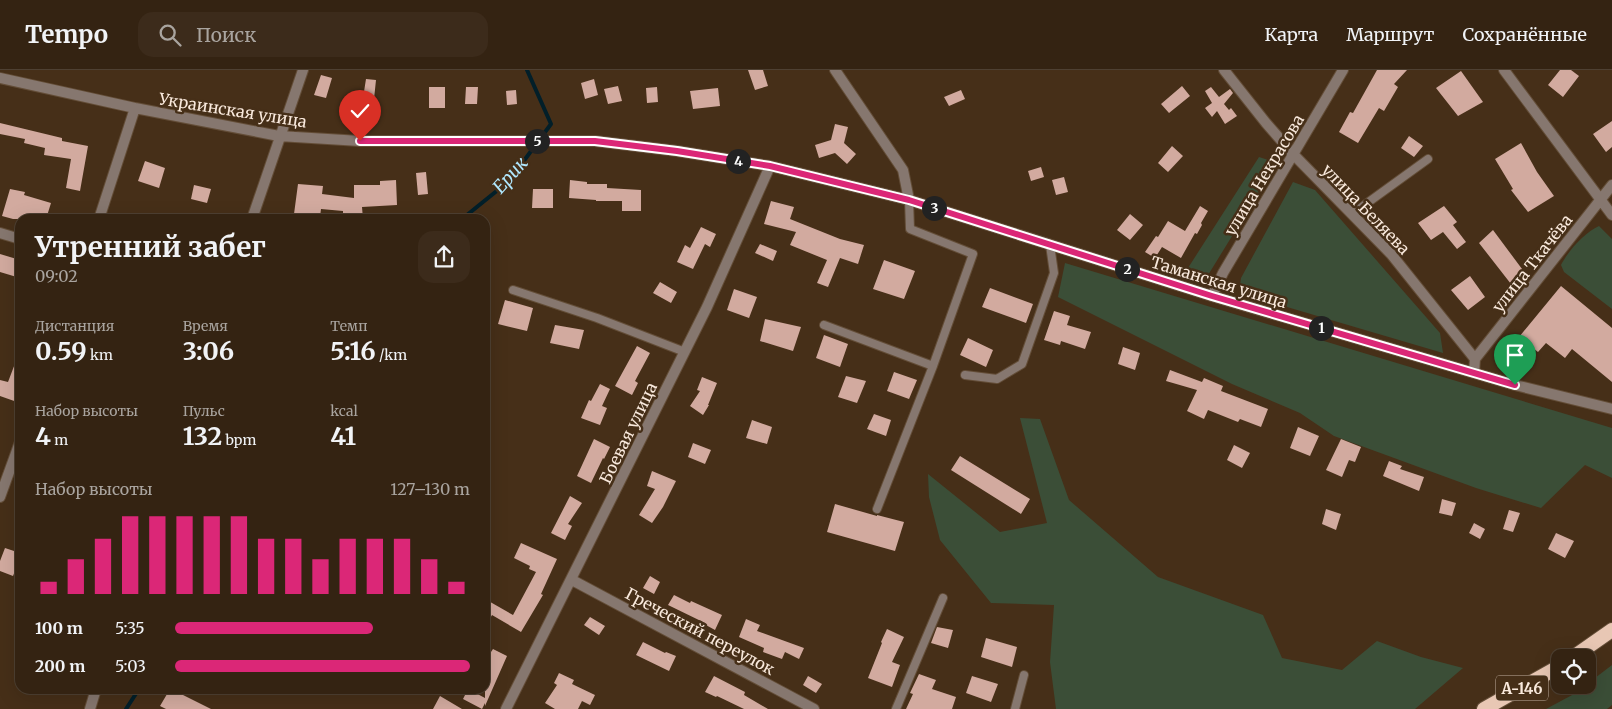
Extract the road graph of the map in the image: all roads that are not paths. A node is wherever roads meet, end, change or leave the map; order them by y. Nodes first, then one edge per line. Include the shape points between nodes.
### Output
1 (302, 70) edge
2 (835, 70) edge
3 (1224, 70) edge
4 (1343, 70) edge
5 (1508, 72) edge
6 (0, 78) edge
7 (135, 108) junction
8 (280, 136) junction
9 (1294, 155) junction
10 (1428, 160) dead end
11 (770, 166) junction
12 (1612, 185) edge
13 (909, 200) junction
14 (1601, 200) junction
15 (102, 214) edge
16 (254, 214) edge
17 (1352, 214) junction
18 (1612, 215) edge
19 (0, 233) edge
20 (15, 238) edge
21 (1050, 245) junction
22 (514, 290) dead end
23 (1212, 296) junction
24 (824, 325) dead end
25 (685, 352) junction
26 (1475, 359) junction
27 (933, 366) junction
28 (1474, 374) junction
29 (965, 375) dead end
30 (1612, 409) edge
31 (15, 456) edge
32 (0, 497) edge
33 (877, 509) dead end
34 (572, 580) junction
35 (943, 598) dead end
36 (1612, 630) edge
37 (1585, 649) edge
38 (1551, 671) edge
39 (1024, 676) dead end
40 (94, 694) edge
41 (90, 709) edge
42 (506, 709) edge
43 (814, 709) edge
44 (896, 709) edge
45 (1015, 709) edge
46 (1484, 709) edge

1 - 8 street
2 - 13 street via 903,170
3 - 9 street, улица Беляева
4 - 9 street, улица Некрасова
5 - 14 street
6 - 7 street, Украинская улица
7 - 8 street, Украинская улица
7 - 15 street
8 - 11 street, Украинская улица via 360,141 595,141
8 - 16 street
9 - 17 street, улица Беляева
9 - 23 street, улица Некрасова
10 - 17 lane
11 - 13 street, Украинская улица
11 - 25 street, Боевая улица
12 - 14 street, улица Ткачёва
13 - 21 street, Таманская улица
13 - 27 lane via 910,229 973,254
14 - 18 street
14 - 26 street, улица Ткачёва
17 - 26 street, улица Беляева via 1391,254
19 - 20 street
21 - 23 street, Таманская улица
21 - 29 lane via 1054,273 1022,364 997,379
22 - 25 lane
23 - 28 street, Таманская улица
24 - 27 lane
25 - 34 street, Боевая улица
26 - 28 street
27 - 33 lane
28 - 30 street, Таманская улица
31 - 32 street
34 - 42 street, Боевая улица
34 - 43 street, Греческий переулок
35 - 44 lane
36 - 37 highway
38 - 46 highway, А-146
39 - 45 lane
40 - 41 street

